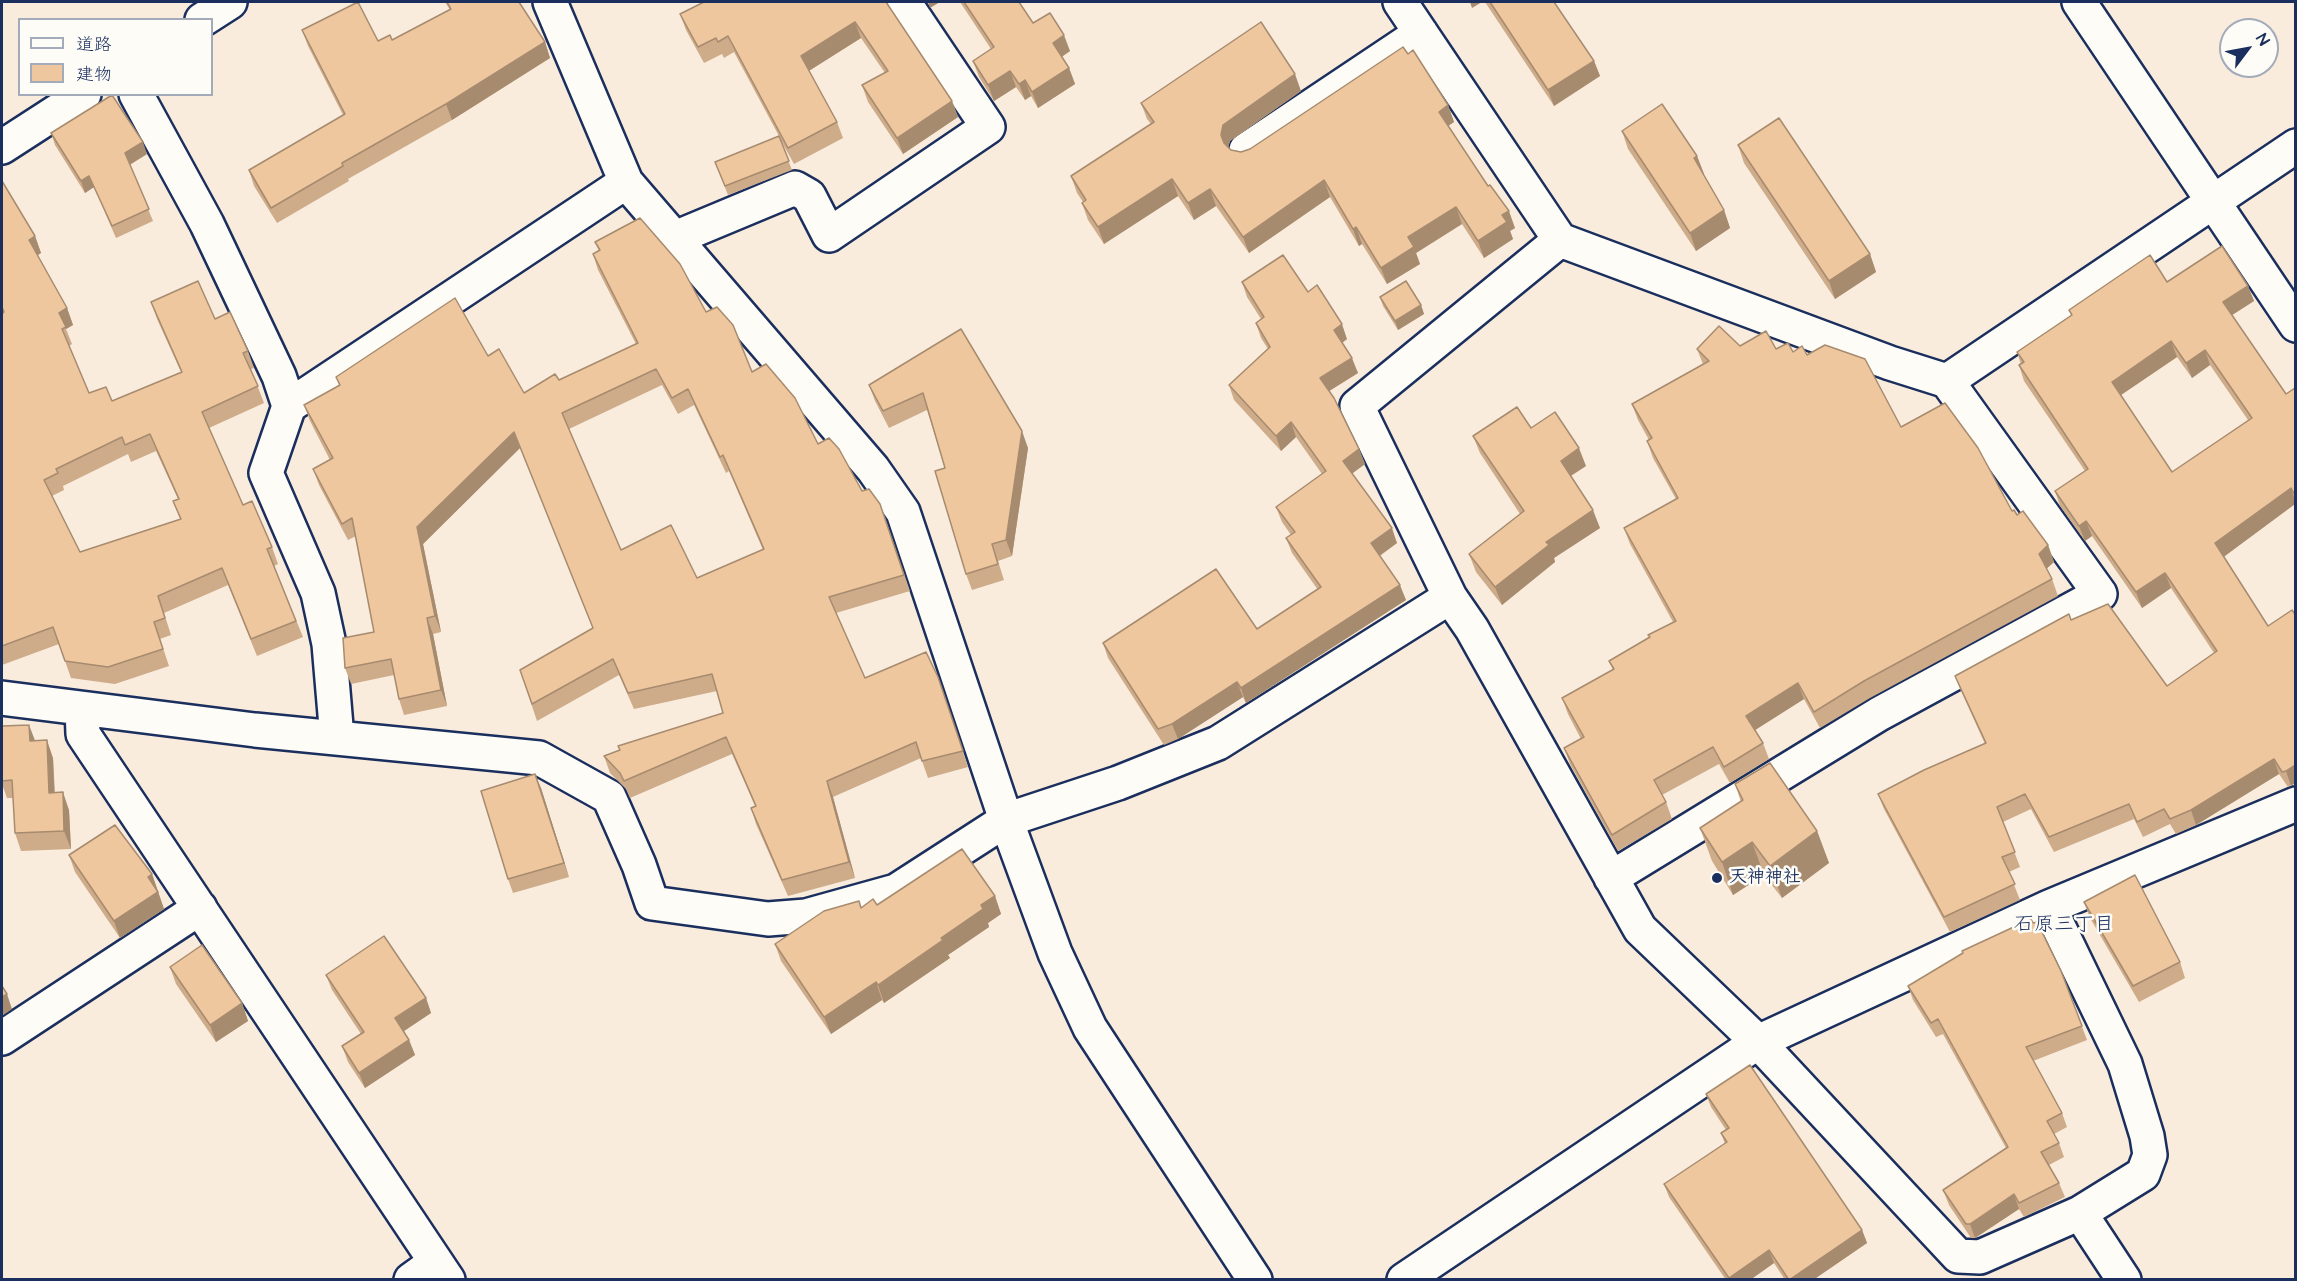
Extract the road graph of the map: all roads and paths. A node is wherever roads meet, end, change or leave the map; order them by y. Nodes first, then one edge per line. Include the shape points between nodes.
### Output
1 (230, 2) edge
2 (550, 2) edge
3 (904, 2) edge
4 (1400, 2) edge
5 (2082, 2) edge
6 (205, 18) edge
7 (1421, 33) junction
8 (81, 96) edge
9 (137, 96) edge
10 (2295, 146) edge
11 (2, 147) edge
12 (1246, 150) edge
13 (626, 182) junction
14 (2213, 202) junction
15 (675, 238) junction
16 (1560, 240) junction
17 (2295, 325) edge
18 (1947, 381) junction
19 (289, 406) junction
20 (1450, 597) junction
21 (2, 698) edge
22 (82, 709) junction
23 (337, 738) junction
24 (2295, 804) edge
25 (1006, 820) junction
26 (1611, 878) junction
27 (200, 908) junction
28 (2049, 908) junction
29 (2, 1038) edge
30 (1758, 1042) junction
31 (2080, 1213) junction
32 (432, 1274) edge
33 (1255, 1280) edge
34 (1404, 1280) edge
35 (2124, 1280) edge

1 - 6 street
2 - 13 street
3 - 15 street via 988,127 829,235 810,196 795,188
4 - 7 street
5 - 14 street
7 - 12 street
7 - 16 street
8 - 11 street
9 - 19 street via 207,224 279,376
10 - 14 street
13 - 15 street
13 - 19 street
14 - 17 street
14 - 18 street
15 - 25 street via 873,469 903,512
16 - 18 street
16 - 20 street via 1357,406
18 - 26 street via 2100,594 1879,714
19 - 23 street via 266,473 318,592 329,644
20 - 25 street via 1218,743 1118,783
20 - 26 street via 1472,629
21 - 22 street
22 - 23 street
22 - 27 street via 83,734
23 - 25 street via 539,758 609,797 652,903 768,920 806,916 896,891
24 - 28 street
25 - 33 street via 1055,953 1090,1028
26 - 30 street via 1641,929
27 - 29 street
27 - 32 street
28 - 30 street
28 - 31 street via 2125,1064 2150,1155 2143,1174
30 - 31 street via 1958,1256 1980,1257
30 - 34 street
31 - 35 street

